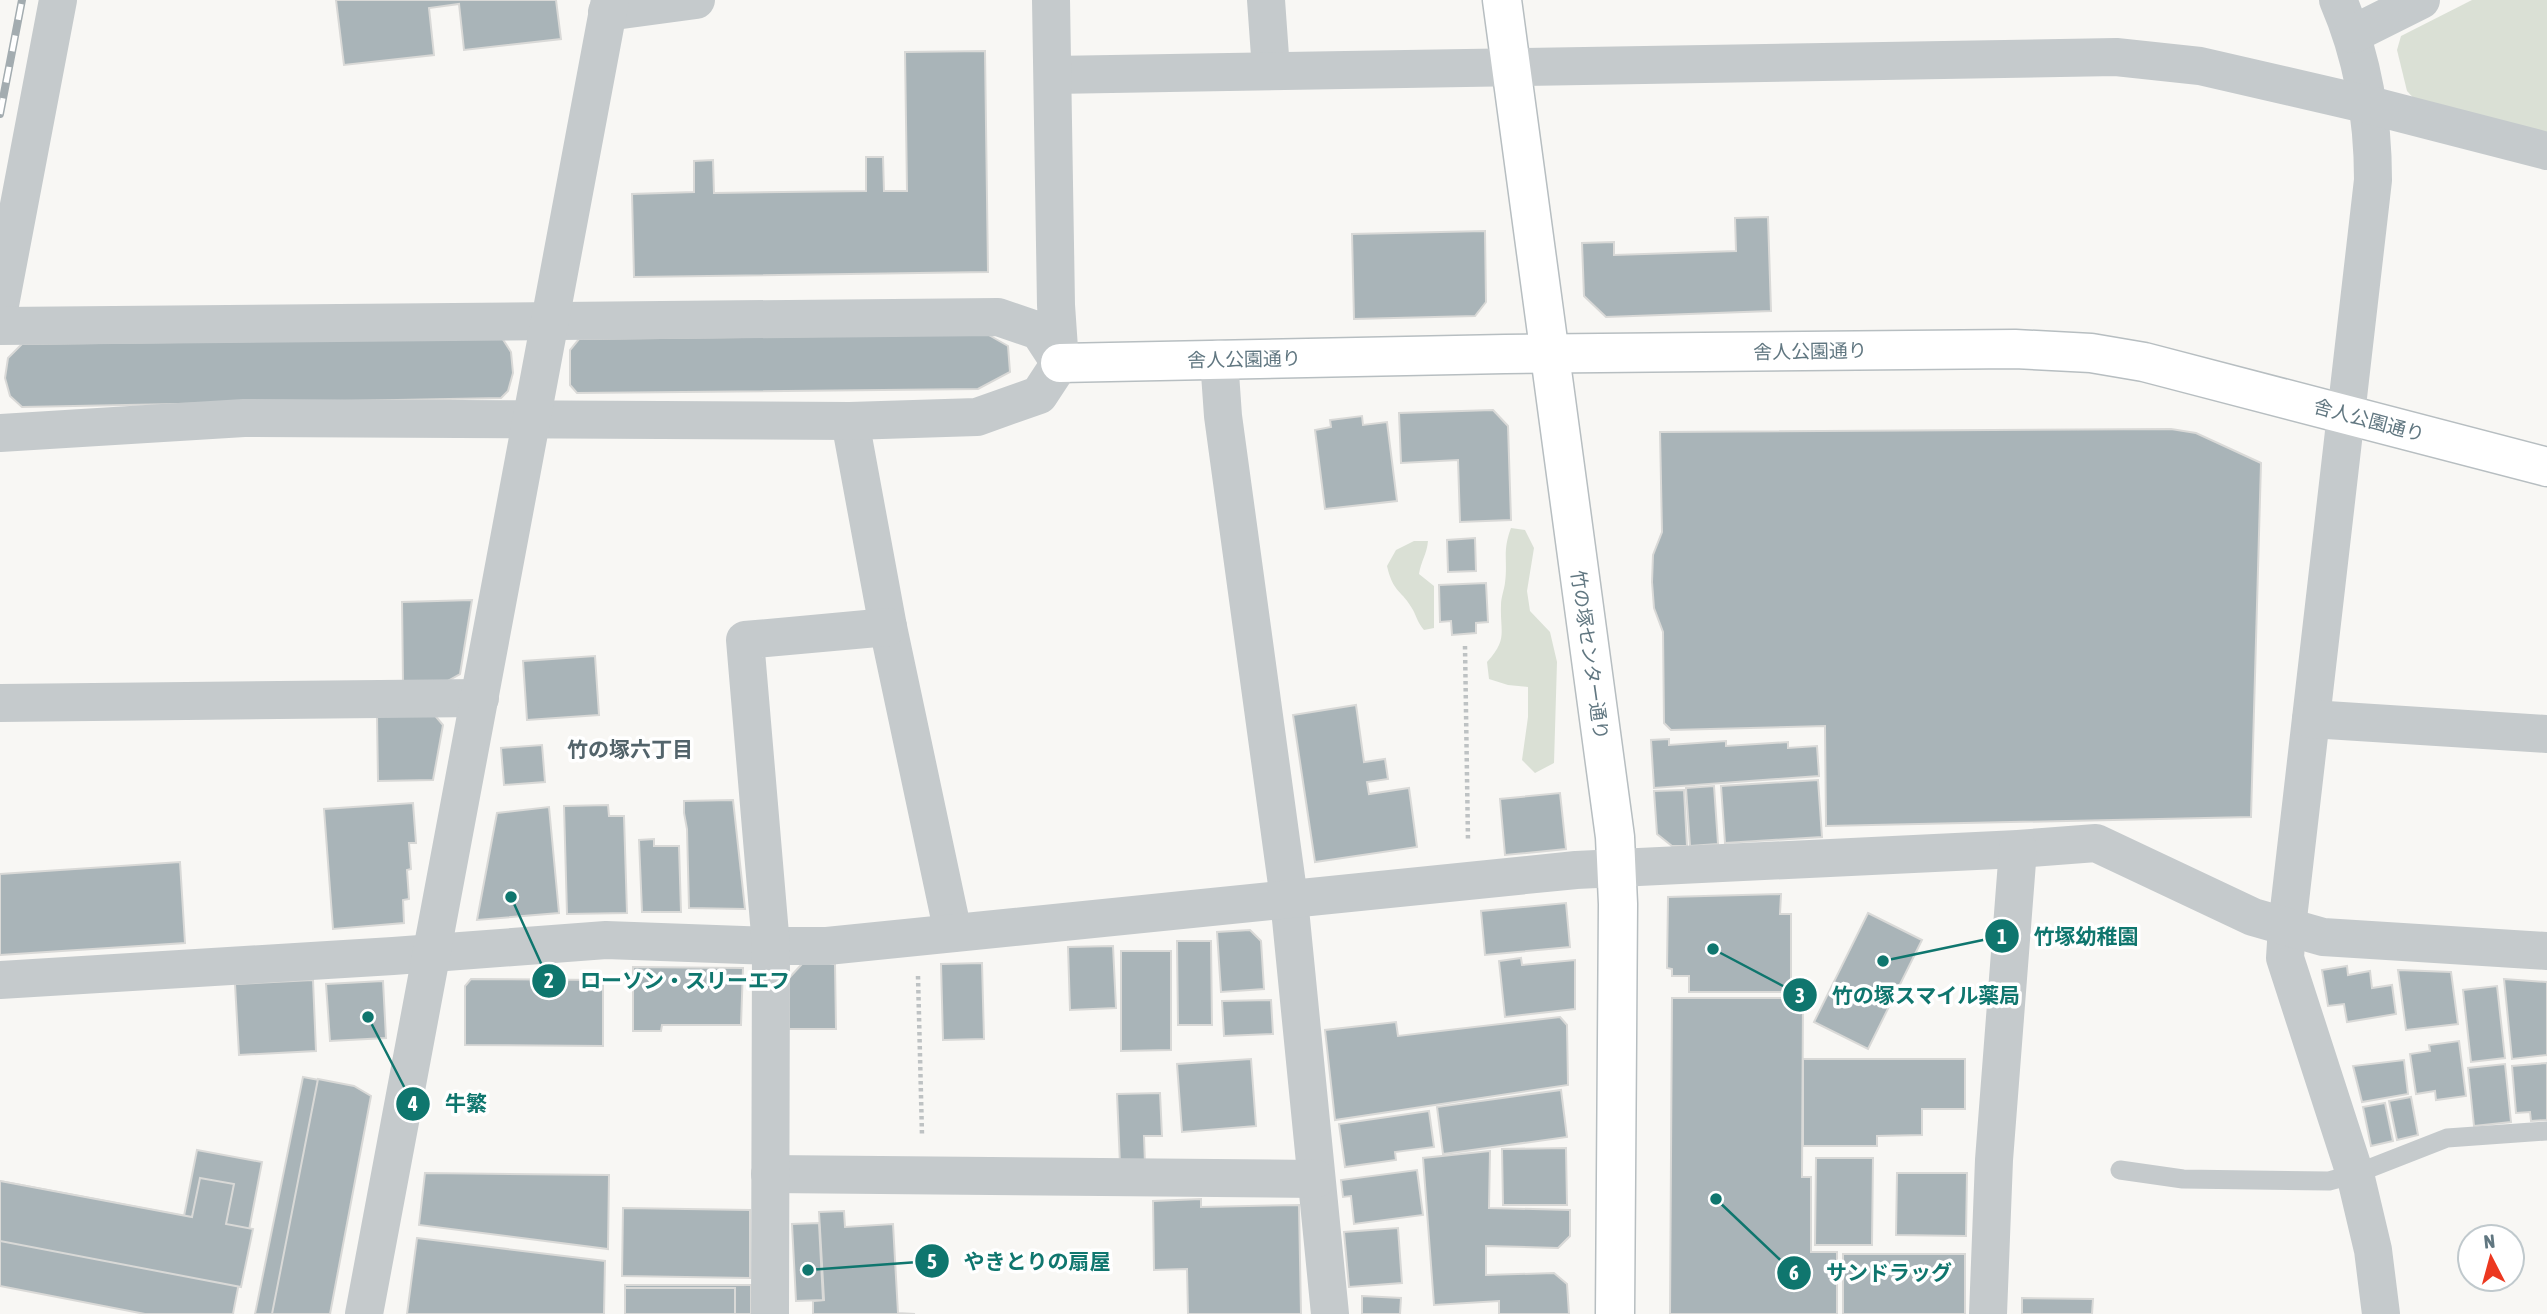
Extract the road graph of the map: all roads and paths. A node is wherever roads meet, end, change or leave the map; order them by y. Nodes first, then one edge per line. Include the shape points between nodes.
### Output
1 (58, 0) edge
2 (696, 0) edge
3 (1051, 0) edge
4 (1266, 0) edge
5 (1502, 0) edge
6 (2338, 0) edge
7 (2421, 0) edge
8 (609, 6) edge
9 (2353, 34) junction
10 (1512, 67) junction
11 (1271, 70) junction
12 (1053, 75) junction
13 (2369, 105) junction
14 (2547, 151) edge
15 (0, 305) edge
16 (551, 320) junction
17 (0, 326) edge
18 (1549, 354) junction
19 (1219, 359) junction
20 (1060, 363) junction
21 (2346, 414) junction
22 (532, 418) junction
23 (850, 421) junction
24 (0, 433) edge
25 (2547, 467) edge
26 (888, 627) junction
27 (1465, 646) dead end
28 (480, 698) junction
29 (0, 703) edge
30 (2311, 719) junction
31 (2547, 734) edge
32 (2018, 849) junction
33 (1617, 870) junction
34 (1469, 881) junction
35 (1289, 899) junction
36 (2287, 927) junction
37 (935, 935) junction
38 (771, 946) junction
39 (2547, 951) edge
40 (430, 953) junction
41 (0, 980) edge
42 (2547, 1131) edge
43 (2120, 1170) dead end
44 (770, 1174) junction
45 (2355, 1174) junction
46 (923, 1177) junction
47 (1316, 1180) junction
48 (364, 1314) edge
49 (770, 1314) edge
50 (1330, 1314) edge
51 (1615, 1314) edge
52 (1988, 1314) edge
53 (2381, 1314) edge

1 - 15 street
2 - 8 street
3 - 12 street
4 - 11 street
5 - 10 street, 竹の塚センター通り
6 - 9 street
7 - 9 street
8 - 16 street
9 - 13 street
10 - 11 street
10 - 13 street via 2116,57 2200,66
10 - 18 street, 竹の塚センター通り
11 - 12 street
12 - 20 street
13 - 14 street
13 - 21 street via 2373,180
16 - 17 street
16 - 20 street via 998,317 1039,331
16 - 22 street
18 - 19 street, 舎人公園通り
18 - 21 street, 舎人公園通り via 2015,349 2091,353 2144,362
18 - 33 street, 竹の塚センター通り
19 - 20 street, 舎人公園通り
19 - 35 street
20 - 23 street via 1039,395 977,417
21 - 25 street, 舎人公園通り
21 - 30 street
22 - 23 street
22 - 24 street via 244,418
22 - 28 street
23 - 26 street
26 - 37 street
26 - 38 street via 745,640
27 - 34 path
28 - 29 street
28 - 40 street
30 - 31 street
30 - 36 street
32 - 33 street
32 - 36 street via 2096,843 2253,917
32 - 52 street via 1994,1160
33 - 34 street
33 - 51 street, 竹の塚センター通り
34 - 35 street
35 - 37 street
35 - 47 street
36 - 39 street via 2322,937
36 - 45 street via 2285,958
37 - 38 street via 827,946
37 - 46 path
38 - 40 street via 606,940
38 - 44 street
40 - 41 street
40 - 48 street
42 - 45 lane via 2447,1138
43 - 45 lane via 2183,1179 2329,1181
44 - 46 street
44 - 49 street
45 - 53 street via 2373,1250
46 - 47 street
47 - 50 street

